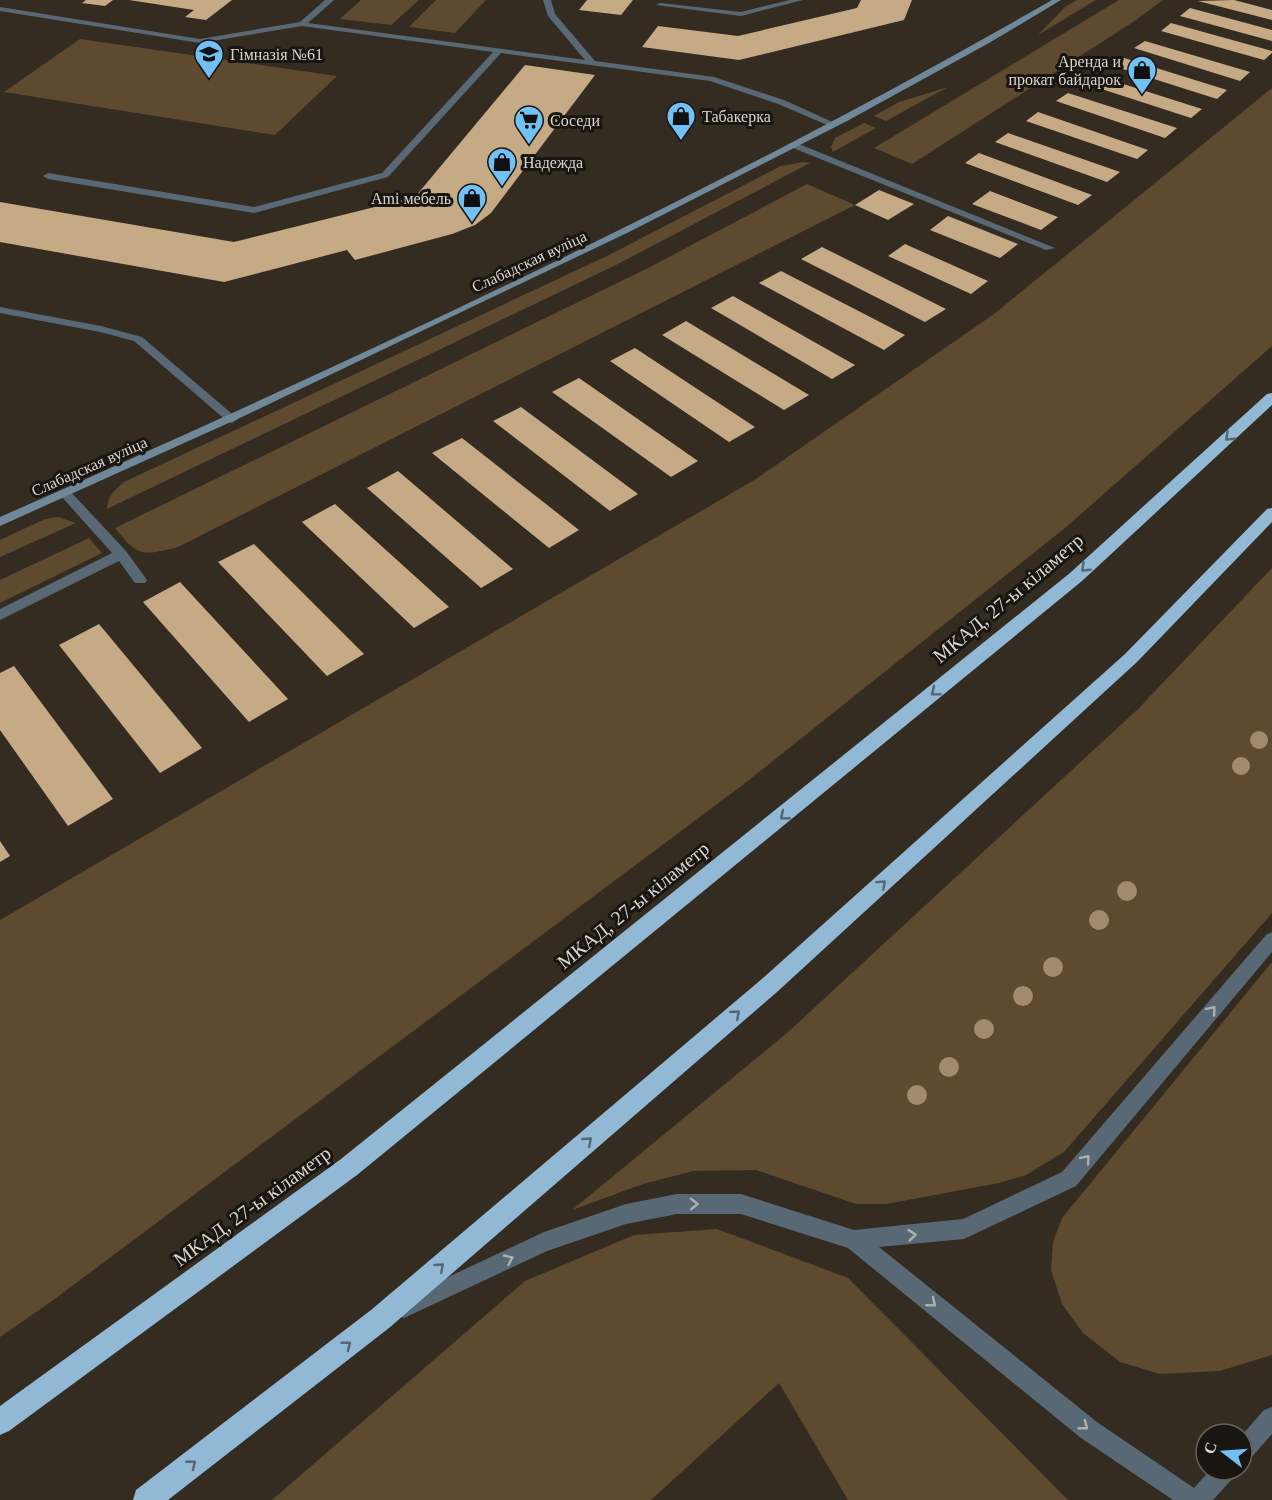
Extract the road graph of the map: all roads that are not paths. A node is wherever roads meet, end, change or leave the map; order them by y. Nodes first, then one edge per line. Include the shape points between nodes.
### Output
1 (330, 0) edge
2 (546, 0) edge
3 (799, 0) edge
4 (1057, 0) edge
5 (660, 5) dead end
6 (0, 9) edge
7 (302, 24) junction
8 (499, 50) junction
9 (592, 63) junction
10 (835, 125) junction
11 (796, 146) junction
12 (48, 176) dead end
13 (1050, 248) dead end
14 (0, 310) edge
15 (1272, 397) edge
16 (232, 419) junction
17 (65, 493) junction
18 (1272, 513) edge
19 (0, 522) edge
20 (121, 554) junction
21 (140, 580) dead end
22 (0, 615) edge
23 (1272, 940) edge
24 (854, 1240) junction
25 (380, 1319) junction
26 (1272, 1418) edge
27 (0, 1422) edge
28 (1254, 1438) edge
29 (1214, 1482) edge
30 (146, 1500) edge
31 (1193, 1500) edge
32 (1198, 1500) edge

1 - 7 lane
2 - 9 lane via 551,14
3 - 5 lane via 741,14
4 - 10 main road, Слабадская вуліца
6 - 7 lane via 200,40
7 - 8 lane
8 - 9 lane
8 - 12 lane via 385,175 254,210
9 - 10 lane via 711,79 782,102
10 - 11 main road, Слабадская вуліца
11 - 13 lane
11 - 16 main road, Слабадская вуліца via 641,225
14 - 16 lane via 138,339
15 -> 27 highway, МКАД, 27-ы кіламетр via 1076,577 377,1144
16 - 17 main road, Слабадская вуліца
17 - 19 main road, Слабадская вуліца
17 - 20 lane
25 -> 18 highway via 832,929 1131,658
20 - 21 lane
20 - 22 lane
24 -> 23 lane via 964,1229 1069,1179
25 -> 24 lane via 544,1242 626,1214 677,1204 741,1204
24 -> 31 lane via 1089,1430
30 -> 25 highway
26 - 28 lane
29 - 32 lane

